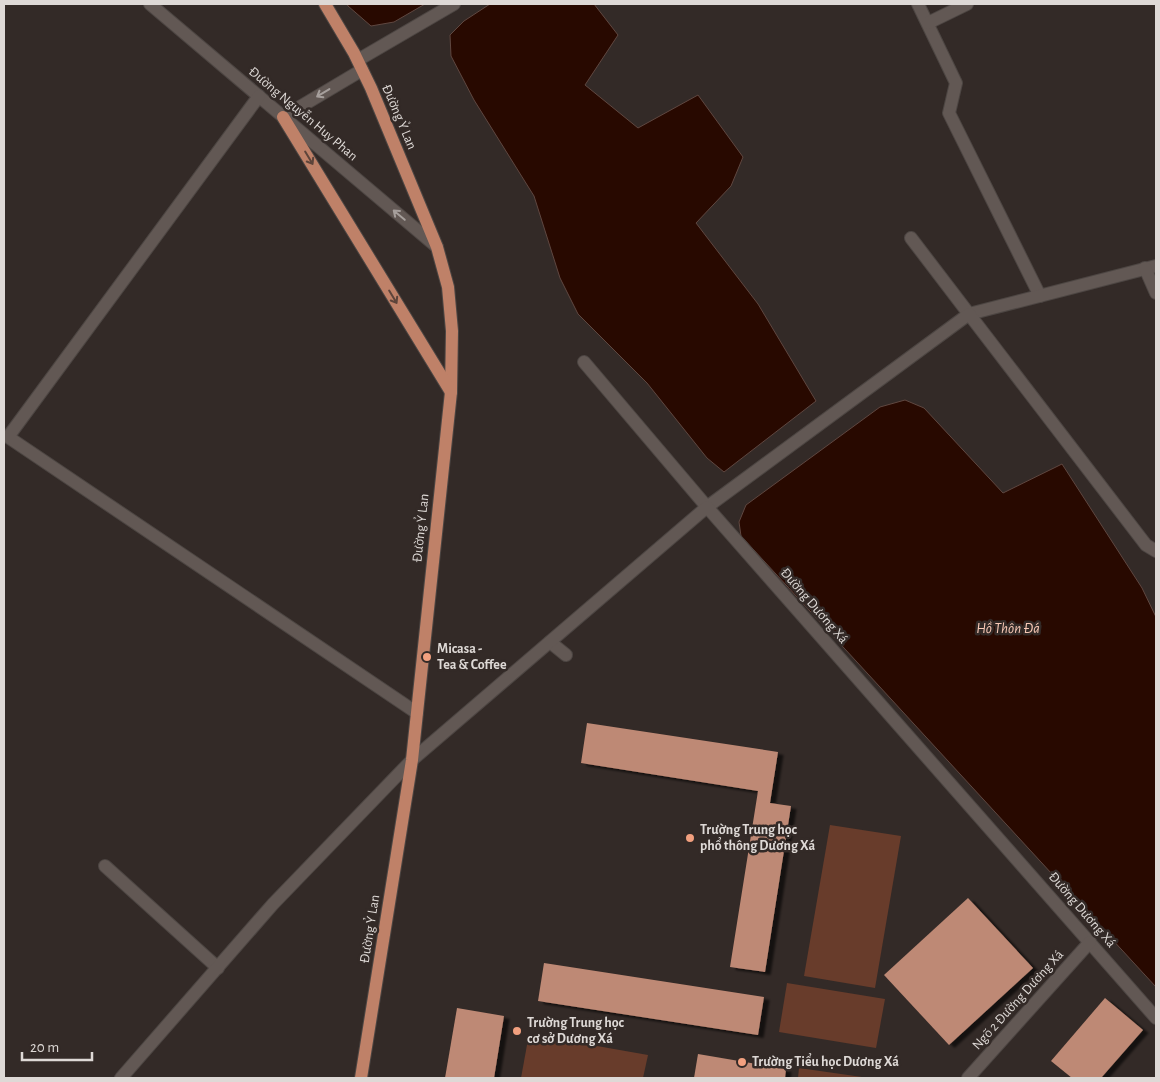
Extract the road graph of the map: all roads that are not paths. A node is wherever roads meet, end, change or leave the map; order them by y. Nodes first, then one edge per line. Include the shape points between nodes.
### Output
1 (150, 4) edge
2 (325, 4) edge
3 (454, 4) edge
4 (918, 4) edge
5 (967, 4) edge
6 (928, 23) junction
7 (360, 65) junction
8 (259, 96) junction
9 (283, 117) junction
10 (911, 238) dead end
11 (436, 246) junction
12 (1150, 267) edge
13 (1156, 293) edge
14 (1040, 296) junction
15 (969, 314) junction
16 (584, 362) dead end
17 (451, 392) junction
18 (707, 506) junction
19 (1156, 551) edge
20 (550, 642) junction
21 (566, 655) dead end
22 (417, 713) junction
23 (412, 760) junction
24 (105, 866) dead end
25 (1090, 942) junction
26 (218, 968) junction
27 (1156, 1018) edge
28 (121, 1078) edge
29 (361, 1078) edge
30 (968, 1078) edge

1 - 8 street, Đường Nguyễn Huy Phan
2 - 7 main road, Đường Ỷ Lan
3 - 7 street
4 - 6 street
5 - 6 street
6 - 14 street via 956,83 949,113
7 -> 9 street
7 - 11 main road, Đường Ỷ Lan
8 - 9 street, Đường Nguyễn Huy Phan
8 - 22 street via 8,437
11 -> 9 street, Đường Nguyễn Huy Phan
9 -> 17 main road
10 - 15 street
11 - 17 main road, Đường Ỷ Lan via 448,287 452,331
12 - 13 street
12 - 14 street
14 - 15 street
15 - 18 street
15 - 19 street via 1146,545
16 - 18 street, Đường Dương Xá
17 - 22 main road, Đường Ỷ Lan
18 - 20 street
18 - 25 street, Đường Dương Xá
20 - 21 street
20 - 23 street
22 - 23 main road, Đường Ỷ Lan
23 - 26 street via 273,904
23 - 29 main road, Đường Ỷ Lan
24 - 26 street
25 - 27 street, Đường Dương Xá
25 - 30 street, Ngõ 2 Đường Dương Xá
26 - 28 street

